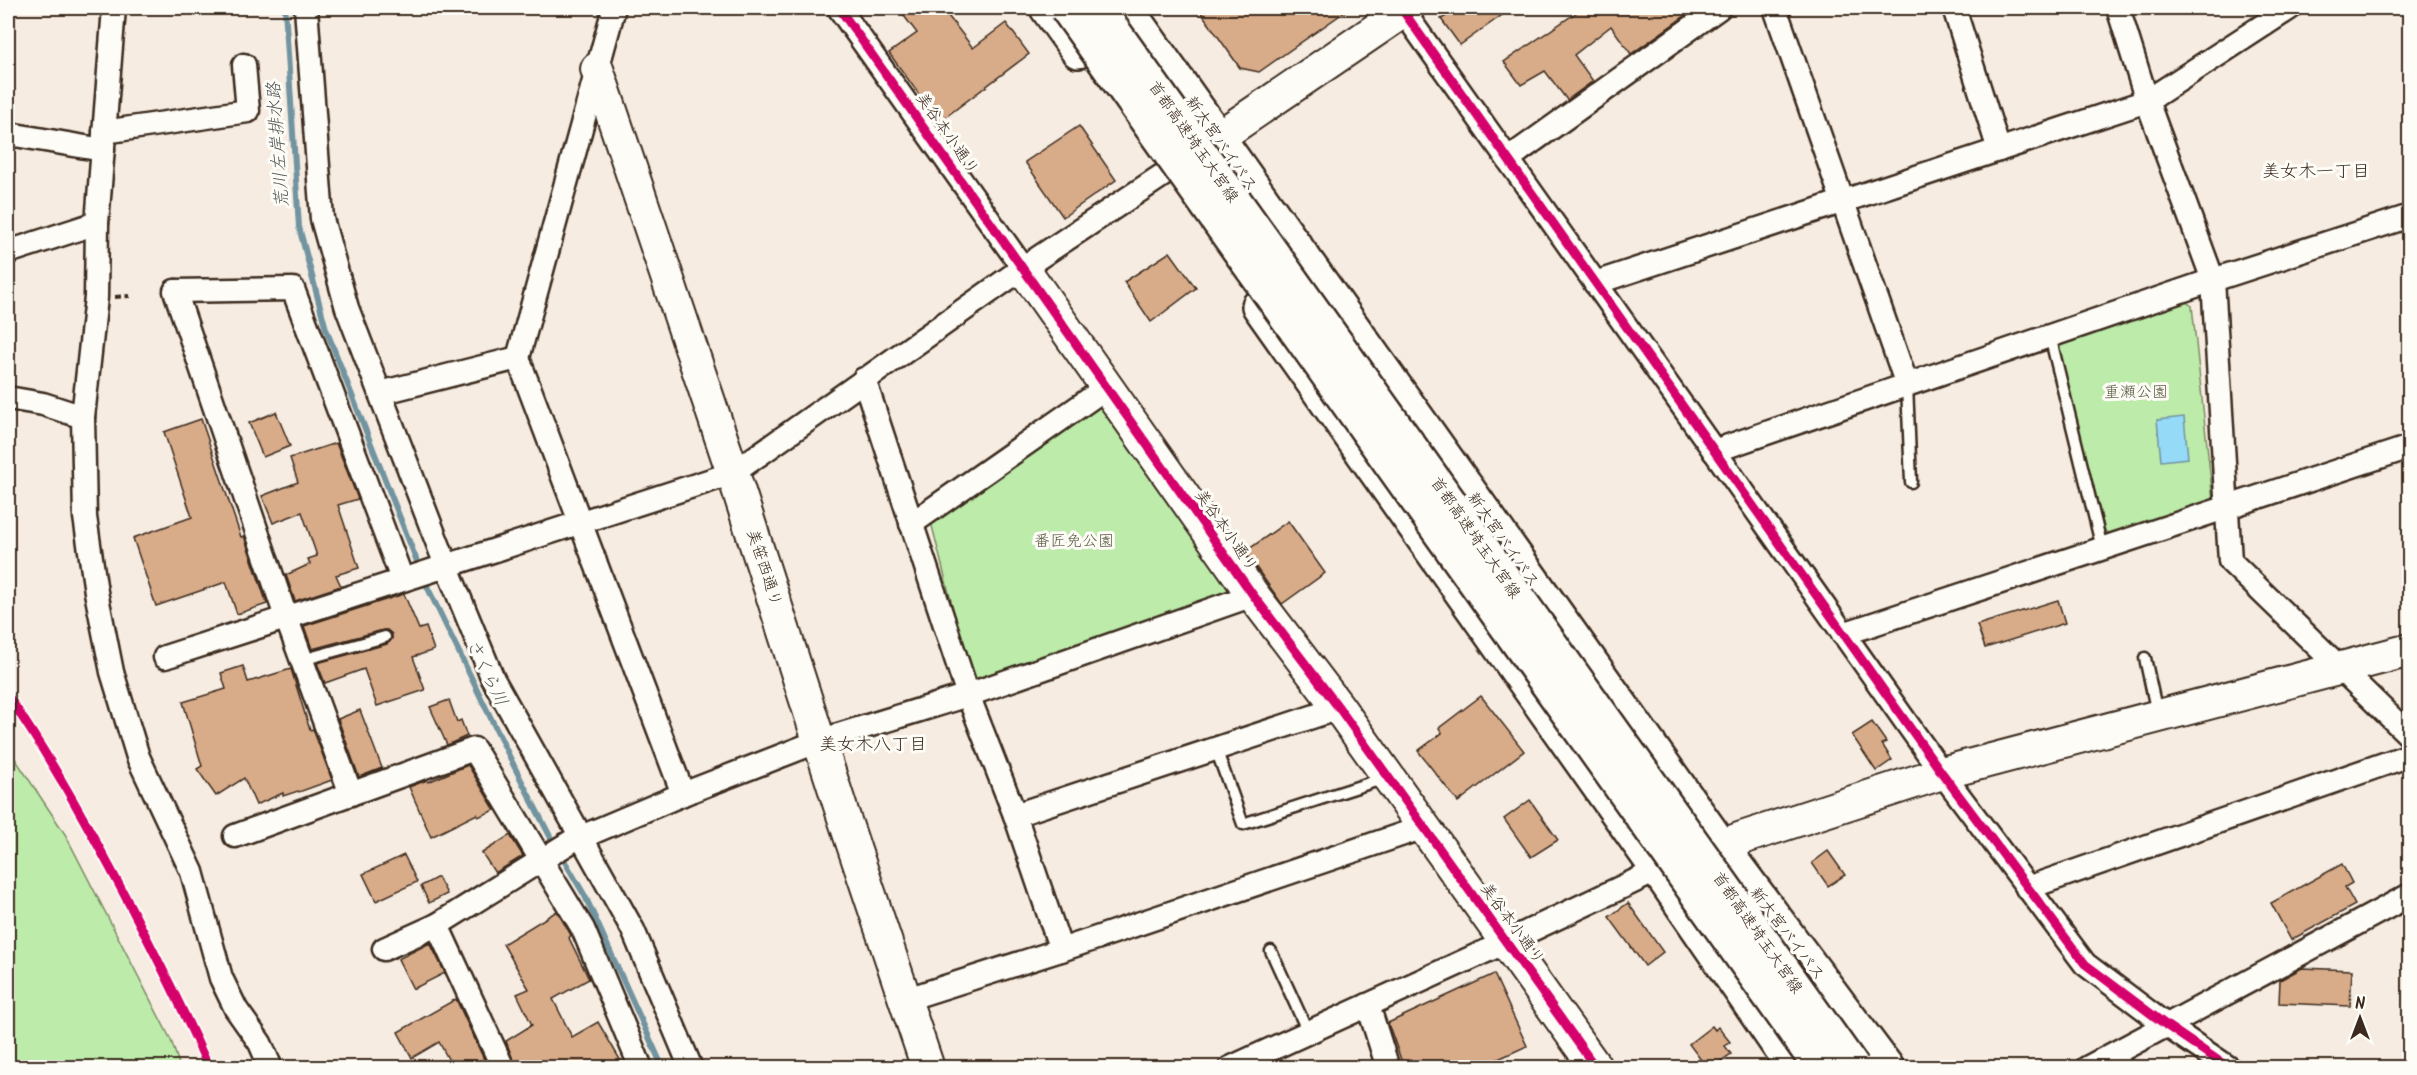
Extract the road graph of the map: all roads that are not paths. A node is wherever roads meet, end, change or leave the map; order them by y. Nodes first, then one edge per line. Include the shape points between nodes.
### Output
1 (114, 8) edge
2 (306, 8) edge
3 (614, 8) edge
4 (839, 8) edge
5 (1047, 8) edge
6 (1067, 8) edge
7 (1097, 8) edge
8 (1125, 8) edge
9 (1719, 8) edge
10 (1775, 8) edge
11 (1954, 8) edge
12 (2118, 8) edge
13 (2290, 8) edge
14 (1404, 9) edge
15 (244, 65) dead end
16 (597, 69) junction
17 (2147, 101) junction
18 (8, 138) edge
19 (1217, 138) junction
20 (104, 141) junction
21 (1999, 150) junction
22 (1508, 159) junction
23 (1166, 173) junction
24 (1842, 202) junction
25 (2409, 216) edge
26 (98, 223) junction
27 (8, 252) edge
28 (1023, 268) junction
29 (2213, 280) junction
30 (1596, 283) junction
31 (2050, 336) junction
32 (518, 358) junction
33 (864, 379) junction
34 (1907, 385) junction
35 (1107, 387) junction
36 (380, 393) junction
37 (8, 398) edge
38 (83, 417) junction
39 (2409, 447) edge
40 (1714, 451) junction
41 (733, 473) junction
42 (1911, 482) dead end
43 (2227, 507) junction
44 (581, 522) junction
45 (911, 524) junction
46 (2102, 548) junction
47 (440, 567) junction
48 (405, 578) junction
49 (1252, 595) junction
50 (286, 617) junction
51 (1843, 634) junction
52 (385, 637) dead end
53 (2409, 650) edge
54 (165, 657) dead end
55 (2145, 658) dead end
56 (302, 660) junction
57 (2342, 669) junction
58 (968, 695) junction
59 (1339, 708) junction
60 (2158, 718) junction
61 (2409, 736) edge
62 (819, 741) junction
63 (1216, 749) junction
64 (2409, 754) edge
65 (1942, 773) junction
66 (1388, 777) junction
67 (351, 794) junction
68 (684, 794) junction
69 (1015, 815) junction
70 (1424, 827) junction
71 (235, 836) dead end
72 (577, 839) junction
73 (1721, 846) junction
74 (543, 858) junction
75 (1658, 870) junction
76 (2027, 888) junction
77 (2409, 895) edge
78 (437, 924) junction
79 (1506, 942) junction
80 (384, 949) dead end
81 (1061, 950) junction
82 (1271, 951) dead end
83 (907, 999) junction
84 (1368, 1005) junction
85 (2166, 1025) junction
86 (1308, 1032) junction
87 (2124, 1059) edge
88 (1843, 1065) edge
89 (271, 1068) edge
90 (503, 1068) edge
91 (641, 1068) edge
92 (690, 1068) edge
93 (928, 1068) edge
94 (1230, 1068) edge
95 (1388, 1068) edge
96 (1596, 1068) edge
97 (1794, 1068) edge
98 (1887, 1068) edge
99 (2087, 1068) edge
100 (2229, 1068) edge

1 - 20 street
2 - 36 street via 322,219 347,308
3 - 16 street
4 - 28 street, 美谷本小通り
5 - 23 highway
6 - 88 highway, 首都高速埼玉大宮線, bridge
7 - 88 highway, 首都高速埼玉大宮線, bridge
8 - 19 highway, 新大宮バイパス
9 - 22 street
10 - 24 street
11 - 21 street
12 - 17 street
13 - 17 street
14 - 19 street
14 - 22 street
15 - 20 street via 248,111
16 - 32 street
16 - 41 street, 美笹西通り
17 - 21 street
17 - 29 street
18 - 20 street via 15,135
19 - 73 highway, 新大宮バイパス
20 - 26 street
21 - 24 street
22 - 30 street
23 - 28 street
23 - 75 highway
24 - 30 street
24 - 34 street
25 - 29 street
26 - 27 street
26 - 38 street via 113,297
28 - 33 street
28 - 35 street, 美谷本小通り
29 - 31 street
29 - 43 street
30 - 40 street
31 - 34 street
31 - 46 lane
32 - 36 street
32 - 44 street
33 - 41 street
33 - 45 street
34 - 40 street
34 - 42 lane
35 - 45 street
35 - 49 street, 美谷本小通り
36 - 47 street
37 - 38 street
38 - 89 street via 85,517 112,672 138,757 192,872 221,978
39 - 43 street
40 - 51 street
41 - 44 street
41 - 62 street, 美笹西通り
43 - 46 street
43 - 57 street via 2230,561
44 - 47 street
44 - 68 street
45 - 58 street
46 - 51 street
47 - 48 street
47 - 72 street via 493,679
48 - 50 street
48 - 50 street via 293,289 176,291
49 - 58 street
49 - 59 street, 美谷本小通り
50 - 54 street
50 - 56 street
51 - 65 street
52 - 56 lane
53 - 57 street
55 - 60 lane
56 - 67 street
57 - 60 street
57 - 61 street
58 - 62 street
58 - 69 street
59 - 63 street
59 - 66 street, 美谷本小通り
60 - 65 street
62 - 68 street
62 - 83 street, 美笹西通り
63 - 66 lane via 1243,824
63 - 69 street
64 - 76 street
65 - 73 street
65 - 76 street
66 - 70 street, 美谷本小通り
67 - 71 street
67 - 74 street via 474,750
68 - 72 street
69 - 81 street
70 - 79 street, 美谷本小通り
70 - 81 street
72 - 74 street
72 - 92 street via 633,930
73 - 75 street
73 - 98 highway, 新大宮バイパス
74 - 78 street
74 - 91 street via 583,929
75 - 79 street
75 - 97 highway
76 - 85 street via 2085,964
77 - 85 street
78 - 80 street
78 - 90 street
79 - 84 street
79 - 96 street, 美谷本小通り
81 - 83 street
82 - 86 lane
83 - 93 street, 美笹西通り
84 - 86 street
84 - 95 street
85 - 87 street
85 - 100 street
86 - 94 street
87 - 99 street

